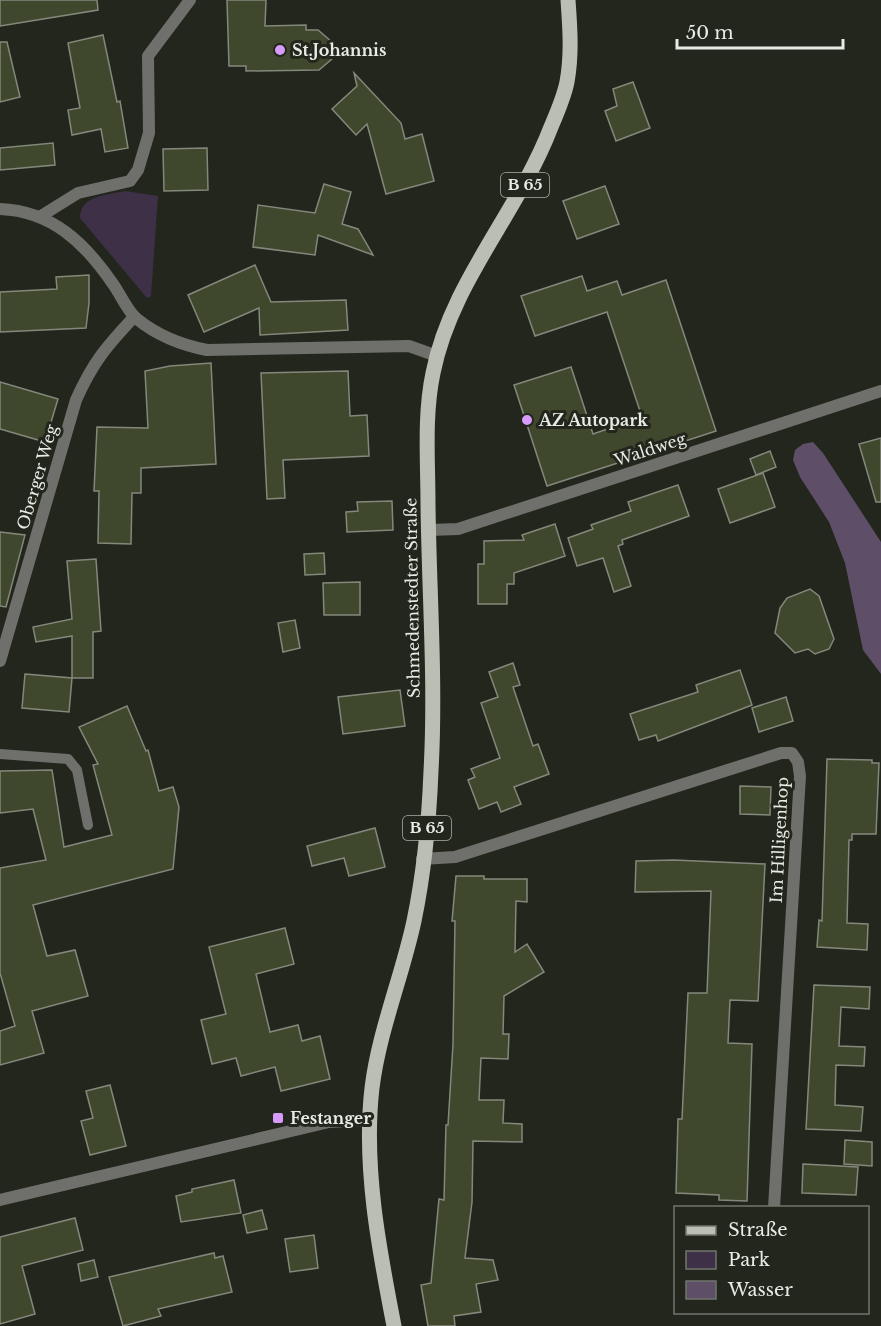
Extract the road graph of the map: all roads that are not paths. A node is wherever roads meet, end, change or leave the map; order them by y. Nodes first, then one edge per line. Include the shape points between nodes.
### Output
1 (190, 0) edge
2 (568, 0) edge
3 (0, 209) edge
4 (41, 216) junction
5 (134, 317) junction
6 (437, 356) junction
7 (881, 391) edge
8 (429, 530) junction
9 (0, 661) edge
10 (0, 754) edge
11 (88, 825) dead end
12 (422, 859) junction
13 (369, 1120) junction
14 (0, 1200) edge
15 (774, 1206) edge
16 (394, 1326) edge

1 - 4 street via 148,56 149,133 138,170 130,181 78,193
2 - 6 main road, B 65 via 571,57 567,85 517,200 475,264 451,313
3 - 4 street
4 - 5 street via 65,229 84,246
5 - 6 street via 180,345 207,350 409,346
5 - 9 street, Oberger Weg via 96,359 76,400
6 - 8 main road, Schmedenstedter Straße / B 65 via 427,423
7 - 8 street, Waldweg via 458,529
8 - 12 main road, Schmedenstedter Straße / B 65 via 432,767
10 - 11 lane via 68,759 77,770
12 - 13 main road, Schmedenstedter Straße / B 65 via 414,920 377,1058
12 - 15 street, Im Hilligenhop via 455,857 781,753 792,753 800,776
13 - 14 street via 329,1122
13 - 16 main road, Schmedenstedter Straße / B 65 via 371,1172

